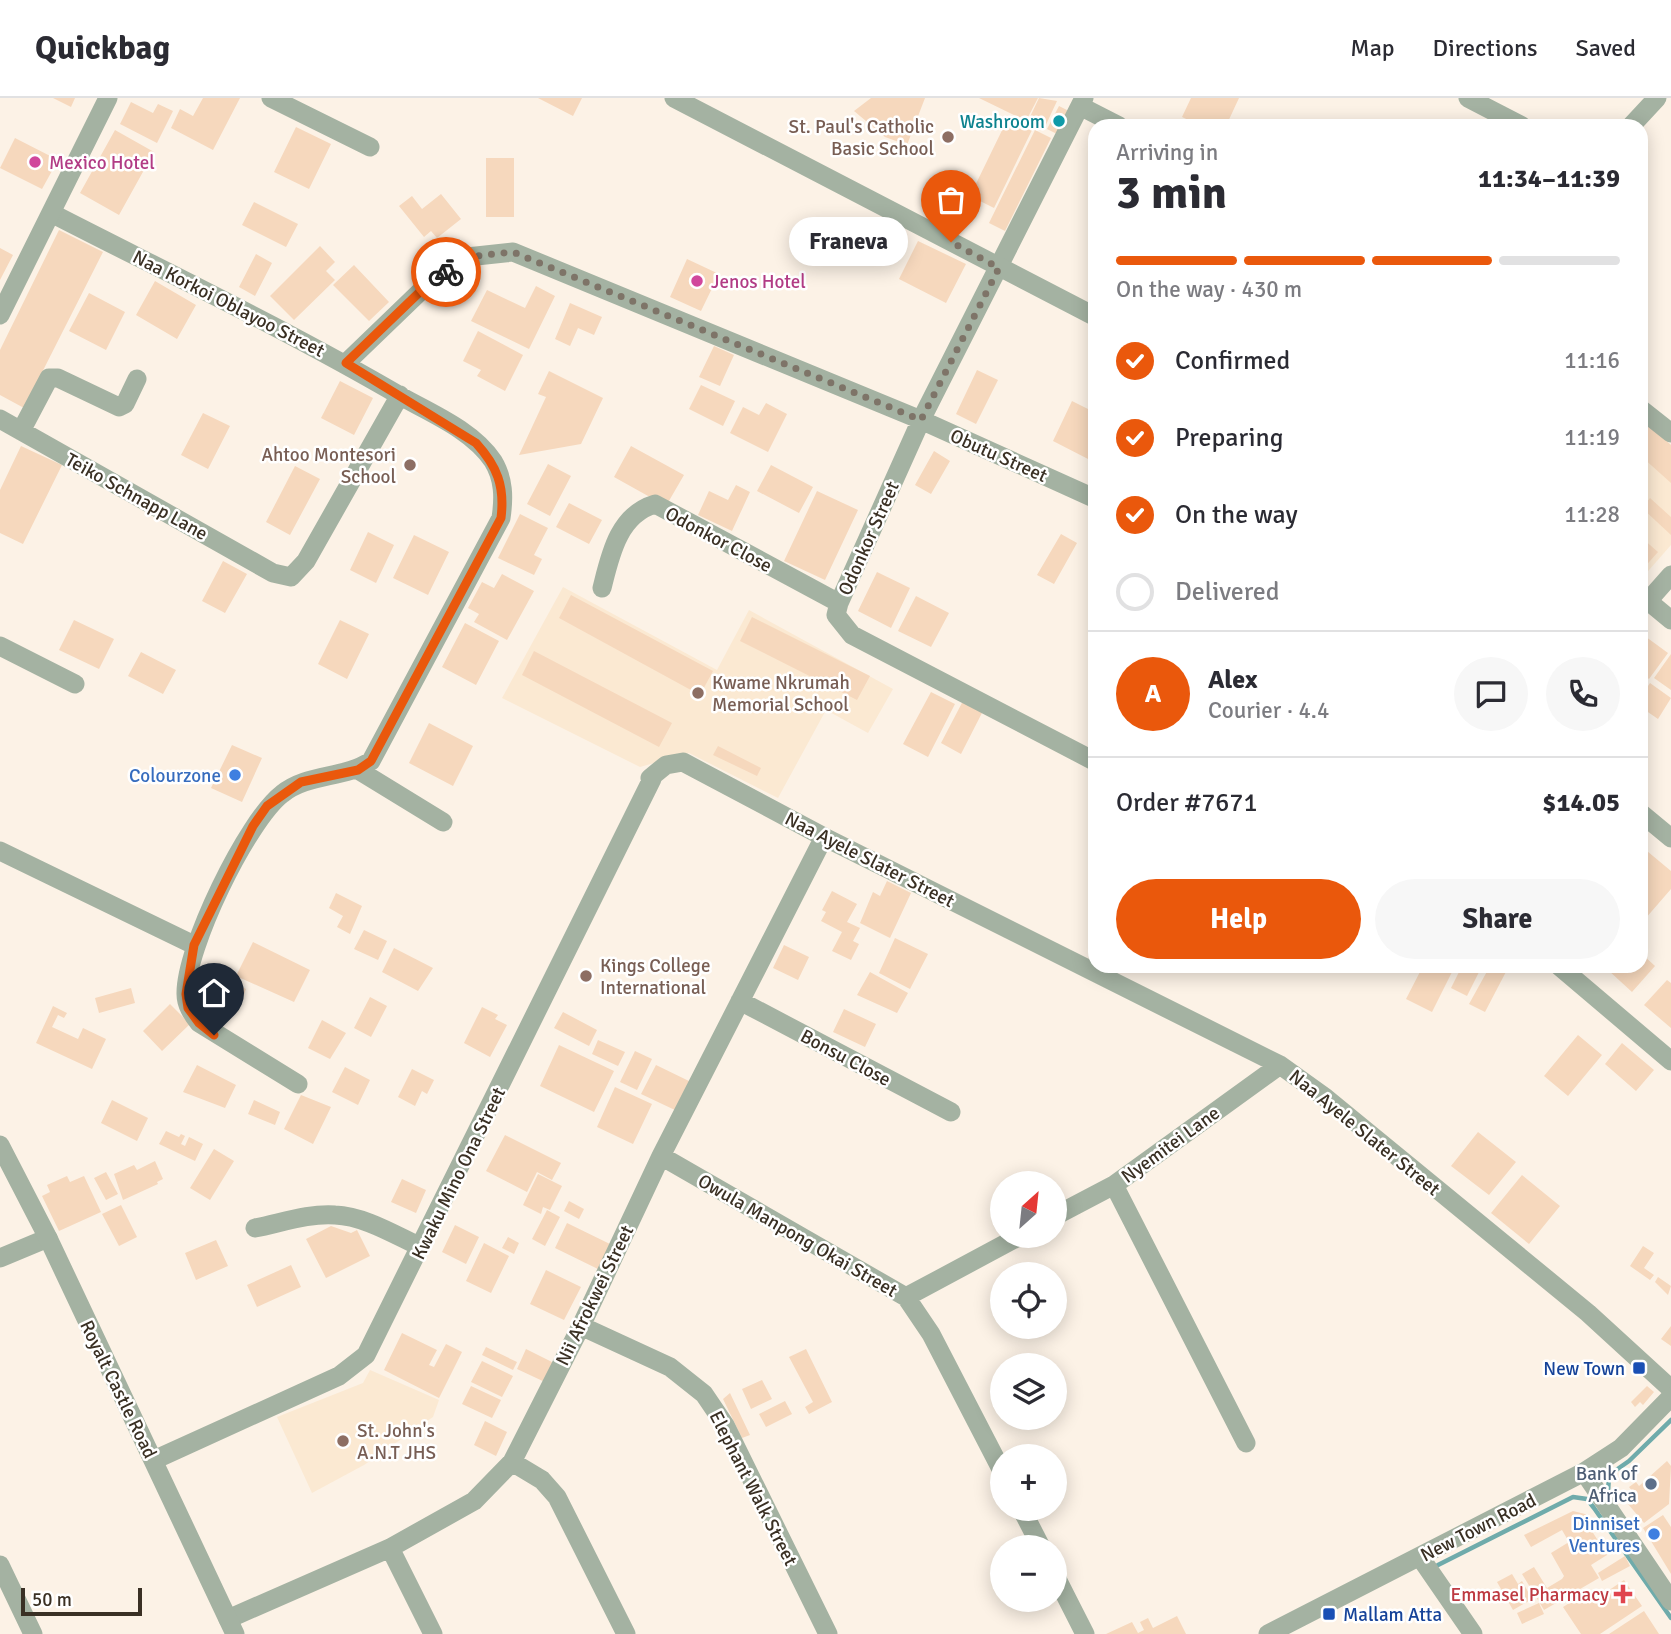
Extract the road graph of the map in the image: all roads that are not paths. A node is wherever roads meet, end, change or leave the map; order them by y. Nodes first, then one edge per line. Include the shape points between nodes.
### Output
1 (108, 98) edge
2 (271, 98) edge
3 (674, 98) edge
4 (1468, 98) edge
5 (1657, 98) edge
6 (1082, 102) edge
7 (1108, 119) edge
8 (1508, 119) edge
9 (1638, 119) edge
10 (370, 147) dead end
11 (53, 214) junction
12 (999, 268) junction
13 (1088, 313) edge
14 (0, 315) edge
15 (346, 363) junction
16 (137, 379) dead end
17 (400, 395) junction
18 (1648, 415) edge
19 (0, 419) edge
20 (921, 420) junction
21 (21, 431) junction
22 (1671, 433) edge
23 (1088, 495) edge
24 (1671, 575) edge
25 (602, 588) dead end
26 (1648, 595) edge
27 (1648, 601) edge
28 (839, 603) junction
29 (1671, 620) edge
30 (0, 646) edge
31 (75, 684) dead end
32 (1088, 758) edge
33 (683, 762) joint
34 (358, 770) junction
35 (1648, 819) edge
36 (443, 822) dead end
37 (824, 836) junction
38 (1671, 838) edge
39 (0, 852) edge
40 (194, 945) junction
41 (1088, 969) edge
42 (1097, 973) edge
43 (1567, 973) edge
44 (740, 1002) junction
45 (1671, 1061) edge
46 (1280, 1065) junction
47 (298, 1084) dead end
48 (951, 1112) dead end
49 (0, 1145) edge
50 (660, 1156) junction
51 (1114, 1185) junction
52 (1068, 1209) edge
53 (255, 1228) dead end
54 (48, 1238) junction
55 (421, 1247) junction
56 (998, 1248) edge
57 (0, 1258) edge
58 (906, 1297) junction
59 (581, 1326) junction
60 (1671, 1389) edge
61 (1671, 1396) edge
62 (1246, 1443) dead end
63 (990, 1448) edge
64 (154, 1461) junction
65 (512, 1462) junction
66 (1584, 1472) junction
67 (390, 1548) junction
68 (1420, 1557) junction
69 (0, 1565) edge
70 (1067, 1598) edge
71 (1671, 1601) edge
72 (231, 1627) edge
73 (33, 1634) edge
74 (433, 1634) edge
75 (626, 1634) edge
76 (828, 1634) edge
77 (1086, 1634) edge
78 (1268, 1634) edge
79 (1473, 1634) edge

1 - 11 street
2 - 10 street
3 - 12 street
4 - 8 street
5 - 9 street
6 - 7 street
6 - 12 street, Odonkor Street
11 - 14 street
11 - 15 street, Naa Korkoi Oblayoo Street
12 - 13 street
12 - 20 street, Odonkor Street
15 - 17 street, Naa Korkoi Oblayoo Street
15 - 20 street, Obutu Street via 427,285 467,257 513,252
16 - 21 street via 119,407 50,377
17 - 21 street, Teiko Schnapp Lane via 291,578 273,573
17 - 34 street, Naa Korkoi Oblayoo Street via 476,443 492,461 504,498 501,518 371,761
18 - 22 street
19 - 21 street, Teiko Schnapp Lane
20 - 23 street, Obutu Street
20 - 28 street, Odonkor Street
24 - 26 street
25 - 28 street, Odonkor Close via 618,535 645,507 655,505
27 - 29 street
28 - 32 street, Odonkor Street via 836,615 852,635
30 - 31 street
33 - 37 street, Naa Ayele Slater Street
33 - 55 street, Kwaku Mino Ona Street via 666,765 650,778
34 - 36 street
34 - 40 street via 301,782 267,806
35 - 38 street
37 - 41 street, Naa Ayele Slater Street
37 - 44 street, Nii Afrokwei Street
39 - 40 street
40 - 47 street via 186,994 188,1008 199,1023
42 - 46 street, Naa Ayele Slater Street
43 - 45 street
44 - 48 street, Bonsu Close
44 - 50 street, Nii Afrokwei Street
46 - 51 street, Nyemitei Lane
46 - 60 street, Naa Ayele Slater Street via 1588,1313
49 - 54 street, Royalt Castle Road
50 - 58 street, Owula Manpong Okai Street
50 - 59 street, Nii Afrokwei Street
51 - 52 street, Nyemitei Lane
51 - 62 street
53 - 55 street via 338,1215
54 - 57 street
54 - 64 street, Royalt Castle Road
55 - 64 street, Kwaku Mino Ona Street via 366,1355 355,1367
56 - 58 street
58 - 63 street, Owula Manpong Okai Street via 931,1334
59 - 65 street, Nii Afrokwei Street
59 - 76 street, Elephant Walk Street via 670,1367 705,1394 725,1425
61 - 66 street, New Town Road via 1621,1448
64 - 72 street, Royalt Castle Road
65 - 67 street, Nii Afrokwei Street via 474,1501
65 - 75 street via 541,1480 557,1497
66 - 68 street, New Town Road
66 - 71 street
67 - 72 street, Nii Afrokwei Street
67 - 74 street
68 - 78 street, New Town Road
68 - 79 street
69 - 73 street
70 - 77 street

